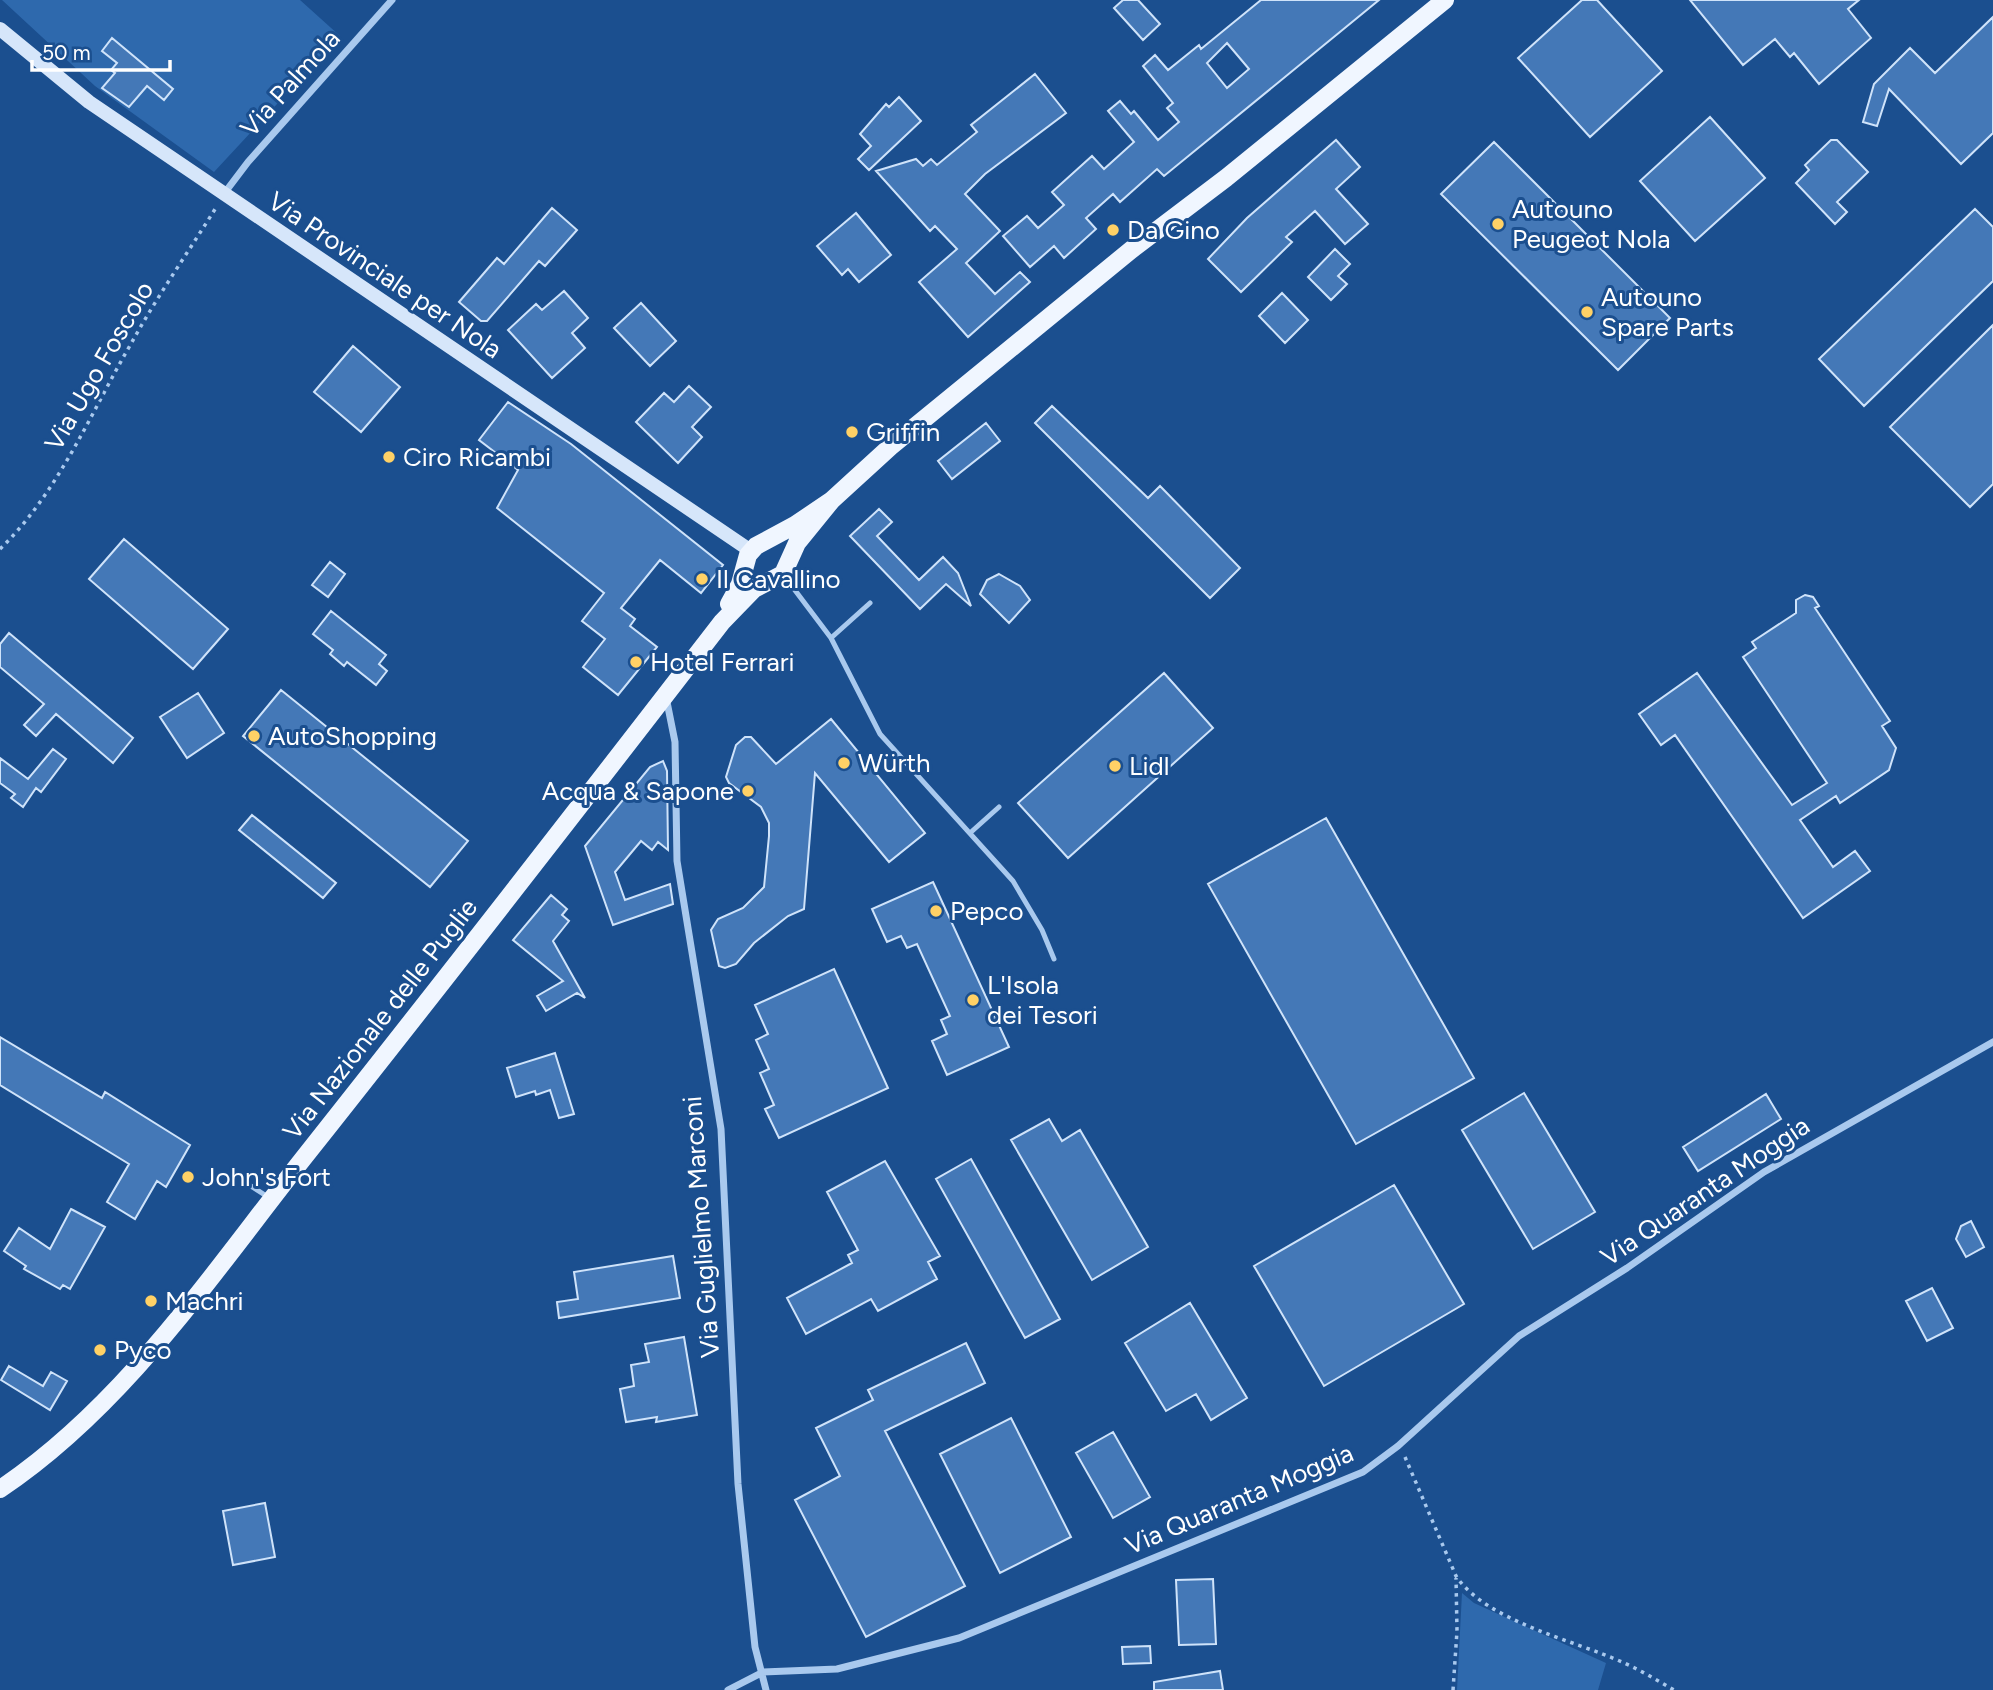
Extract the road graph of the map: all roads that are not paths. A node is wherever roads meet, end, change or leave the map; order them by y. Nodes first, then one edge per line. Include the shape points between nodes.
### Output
1 (392, 0) edge
2 (1445, 0) edge
3 (0, 29) edge
4 (223, 195) junction
5 (832, 500) junction
6 (753, 552) junction
7 (781, 573) junction
8 (870, 603) dead end
9 (722, 622) junction
10 (831, 638) junction
11 (665, 696) junction
12 (999, 807) dead end
13 (970, 833) junction
14 (1054, 959) dead end
15 (1993, 1042) edge
16 (243, 1181) dead end
17 (271, 1199) junction
18 (0, 1489) edge
19 (763, 1672) junction
20 (727, 1690) edge
21 (766, 1690) edge

1 - 4 street, Via Palmola
2 - 5 main road, Via Nazionale delle Puglie via 1130,250
3 - 4 street, Via Provinciale per Nola via 89,103
4 - 6 street, Via Provinciale per Nola
5 - 6 main road, Via Nazionale delle Puglie
5 - 7 main road, Via Nazionale delle Puglie via 797,542
6 - 7 main road via 780,547
6 - 7 main road via 749,570 756,579
6 - 9 main road, Via Nazionale delle Puglie
7 - 9 main road, Via Nazionale delle Puglie via 754,589
7 - 10 lane
8 - 10 lane
9 - 11 main road, Via Nazionale delle Puglie
10 - 13 lane via 880,734
11 - 17 main road, Via Nazionale delle Puglie
11 - 19 street, Via Guglielmo Marconi via 675,742 677,860 721,1129 737,1484 755,1647
12 - 13 lane
13 - 14 lane via 1024,897
15 - 19 street, Via Quaranta Moggia via 1764,1172 1627,1268 1519,1336 1363,1472 959,1638 837,1669
16 - 17 lane
17 - 18 main road, Via Nazionale delle Puglie via 162,1338 39,1463
19 - 20 street
19 - 21 street, Via Guglielmo Marconi

